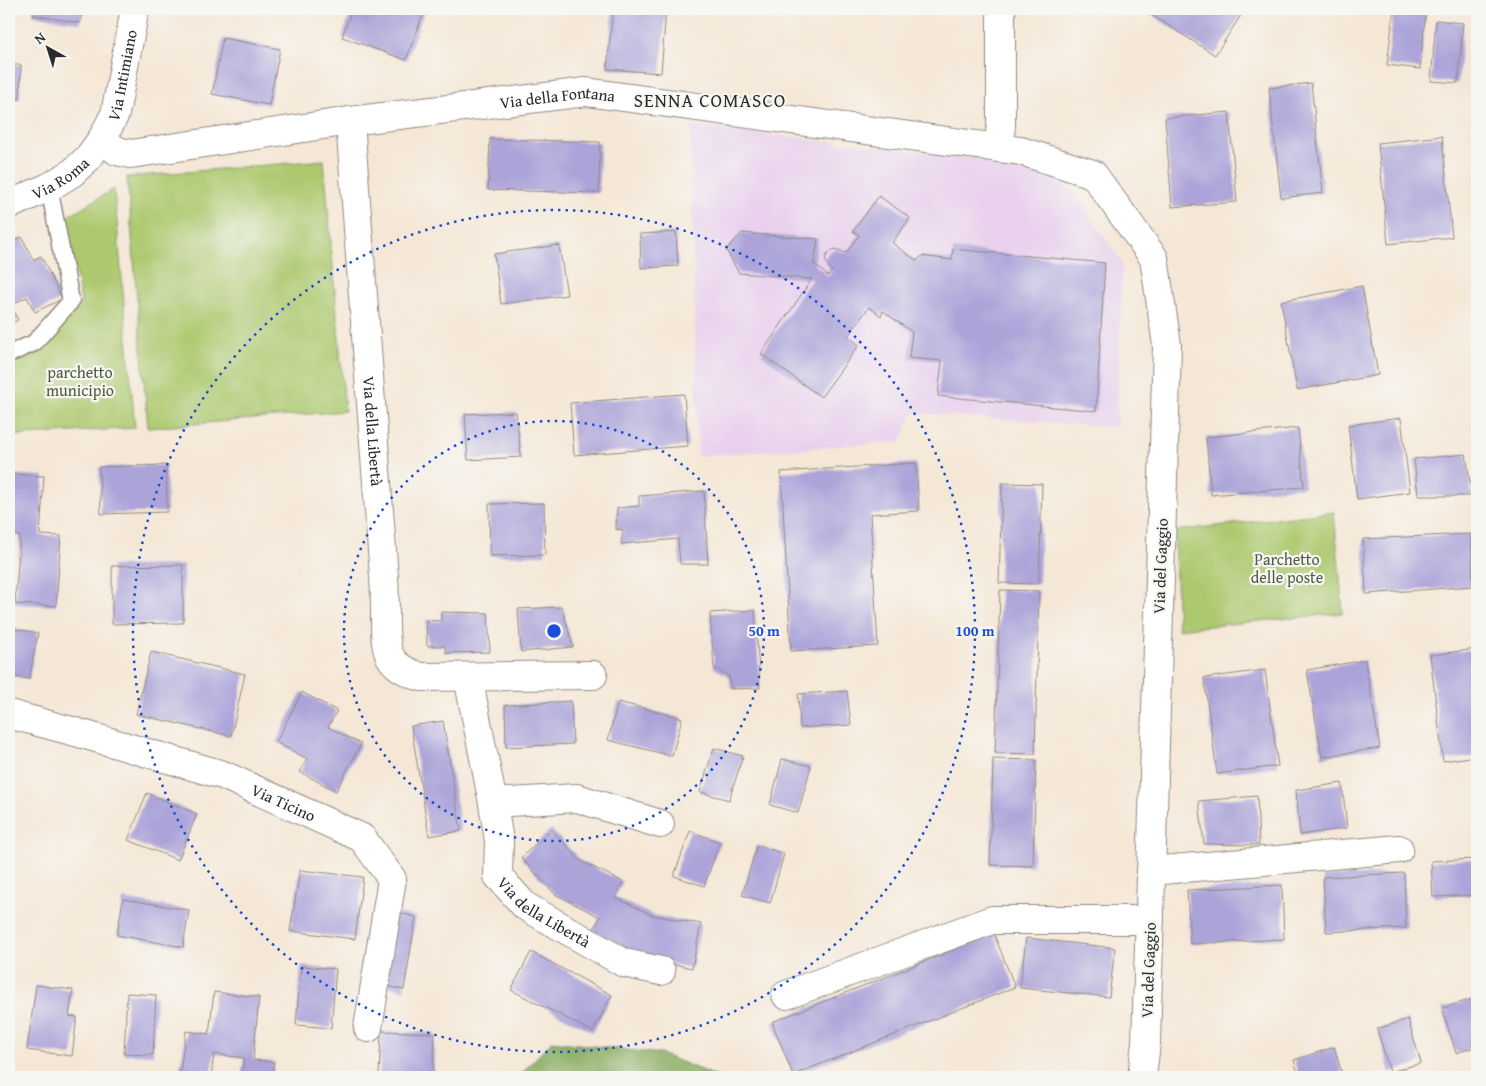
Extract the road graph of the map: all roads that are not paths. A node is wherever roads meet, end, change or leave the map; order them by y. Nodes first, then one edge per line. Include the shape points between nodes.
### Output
1 (135, 9) edge
2 (1001, 9) edge
3 (350, 121) junction
4 (102, 139) junction
5 (998, 148) junction
6 (50, 187) junction
7 (9, 205) edge
8 (9, 354) edge
9 (593, 675) dead end
10 (468, 676) junction
11 (9, 714) edge
12 (493, 803) junction
13 (660, 824) dead end
14 (1399, 848) dead end
15 (1151, 871) junction
16 (1150, 920) junction
17 (661, 971) dead end
18 (786, 995) dead end
19 (368, 1028) dead end
20 (1142, 1077) edge

1 - 4 street, Via Intimiano via 115,114
2 - 5 street
3 - 4 street, Via della Fontana via 131,154 117,151
3 - 5 street, Via della Fontana via 586,92
3 - 10 street, Via della Libertà via 384,576 385,644 394,662 411,674 421,677
4 - 6 street, Via Roma via 88,158
5 - 15 street, Via del Gaggio via 1021,151 1093,174 1154,258 1167,345
6 - 7 street, Via Roma
6 - 8 lane via 71,301 34,344
9 - 10 street, Via della Libertà
10 - 12 street, Via della Libertà
11 - 19 street, Via Ticino via 223,775 362,838 392,879
12 - 13 street via 577,798
12 - 17 street, Via della Libertà via 499,841 498,876 526,906 624,963
14 - 15 street
15 - 16 street, Via del Gaggio
16 - 18 street via 992,920
16 - 20 street, Via del Gaggio

